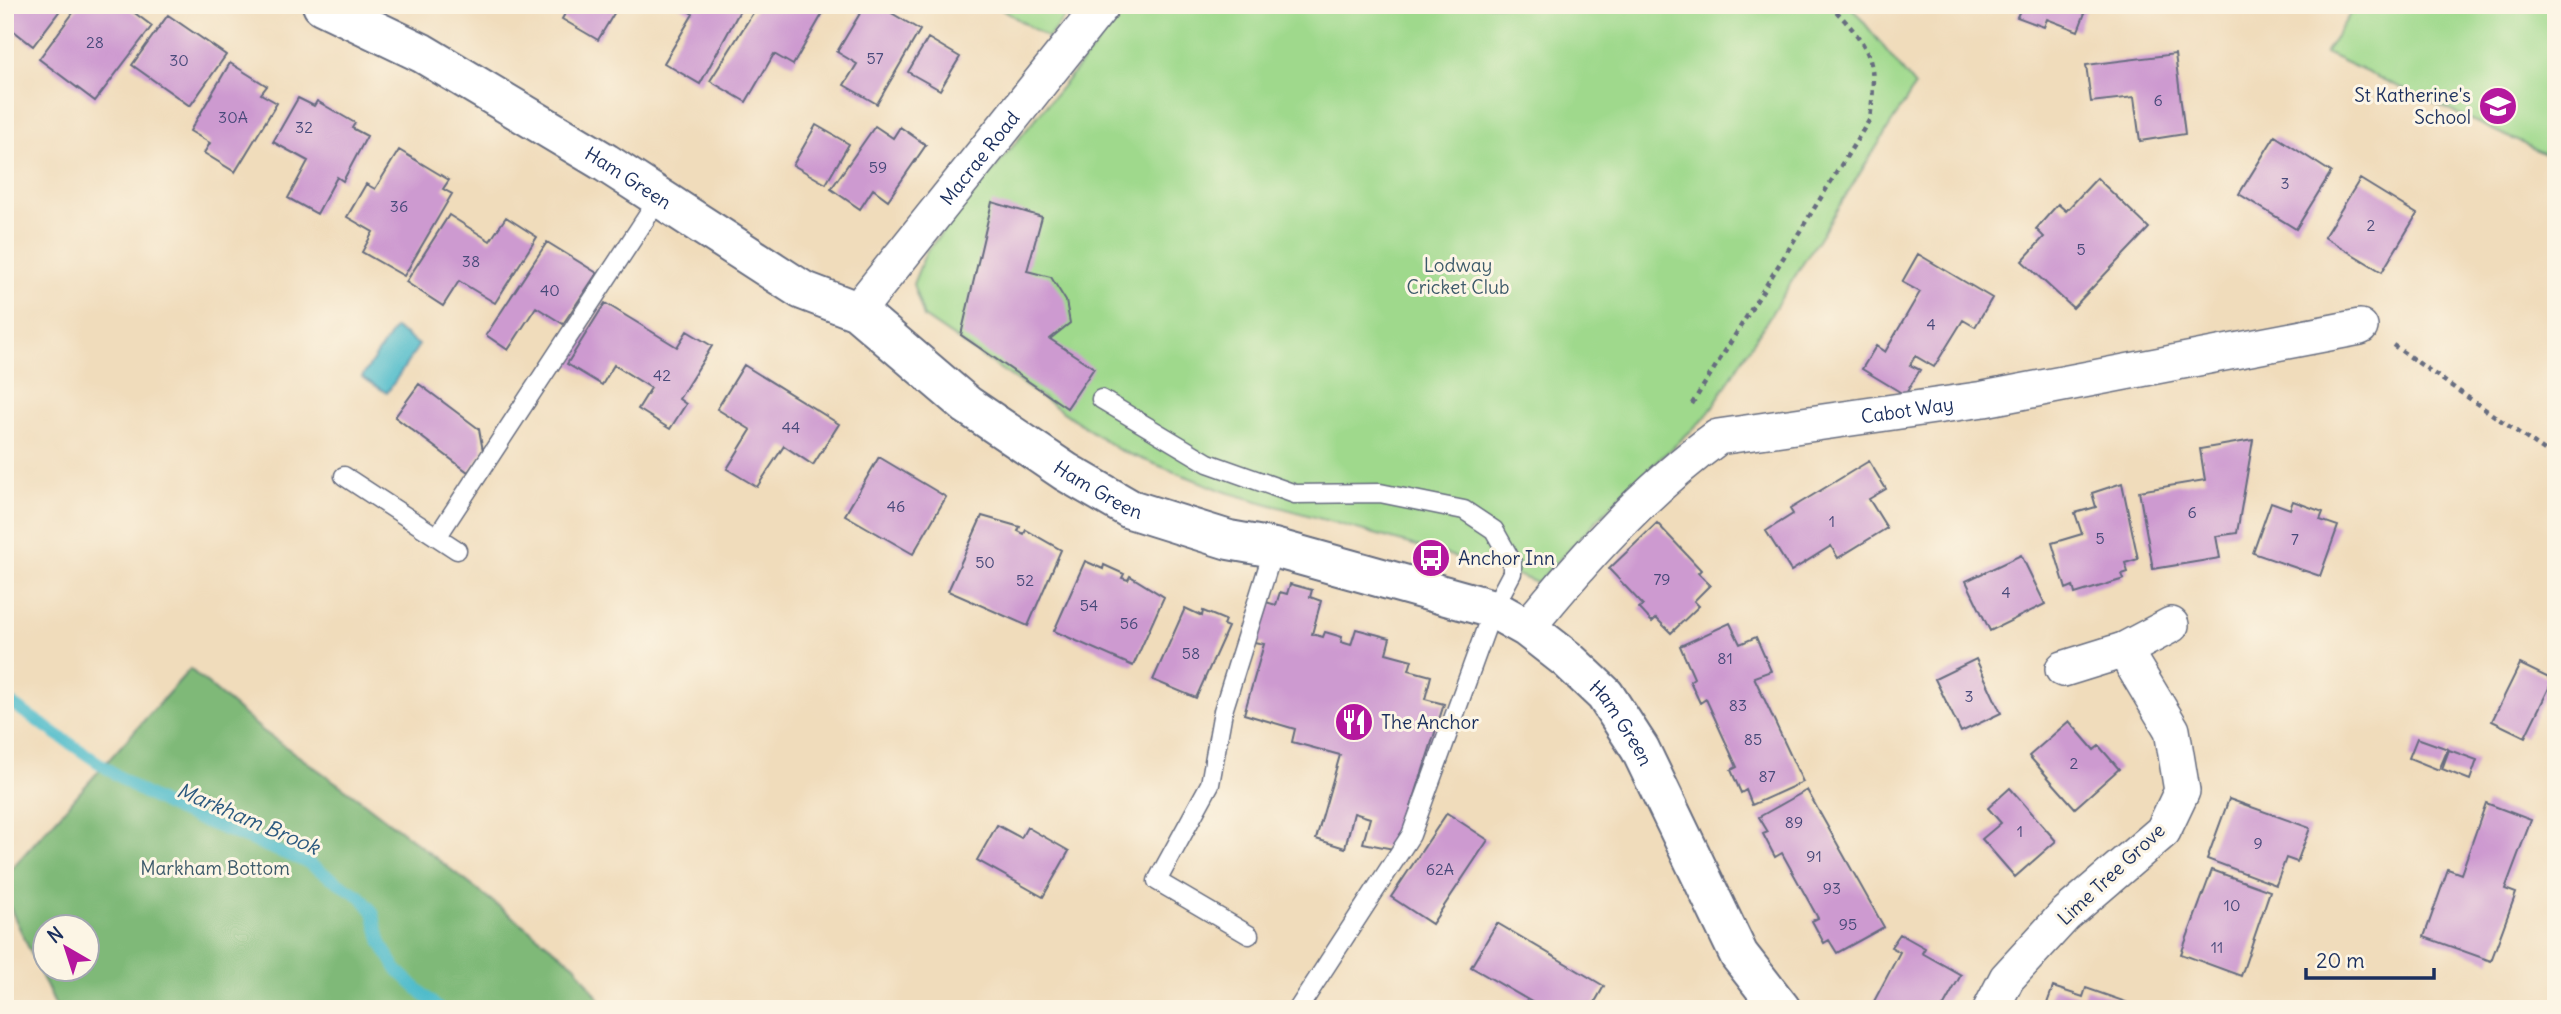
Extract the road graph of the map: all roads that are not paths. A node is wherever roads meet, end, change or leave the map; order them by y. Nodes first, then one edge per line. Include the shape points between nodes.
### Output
1 (322, 5) edge
2 (1102, 5) edge
3 (660, 197) junction
4 (857, 311) junction
5 (2360, 327) road end
6 (1101, 399) dead end
7 (344, 476) dead end
8 (438, 537) junction
9 (1274, 548) junction
10 (457, 550) dead end
11 (1493, 609) junction
12 (2171, 625) dead end
13 (1527, 628) junction
14 (2124, 650) junction
15 (2063, 669) dead end
16 (1249, 935) dead end
17 (1298, 1009) edge
18 (1782, 1009) edge
19 (1991, 1009) edge

1 - 3 street, Ham Green via 422,53
2 - 4 street, Macrae Road
3 - 4 street, Ham Green via 802,290
3 - 8 lane
4 - 9 street, Ham Green via 967,405 1130,509 1229,540
5 - 13 street, Cabot Way via 1984,399 1718,437 1628,515
6 - 11 lane via 1208,463 1295,494 1381,493 1464,510 1494,530 1512,562 1512,573
7 - 8 lane
8 - 10 lane
9 - 11 street, Ham Green
9 - 16 lane via 1223,711 1210,784 1157,881
11 - 13 street, Ham Green
11 - 17 lane via 1411,835
12 - 14 street
13 - 18 street, Ham Green via 1605,695 1640,749 1739,955
14 - 15 street
14 - 19 street, Lime Tree Grove via 2172,730 2182,791 2164,831 2064,915 2007,978

